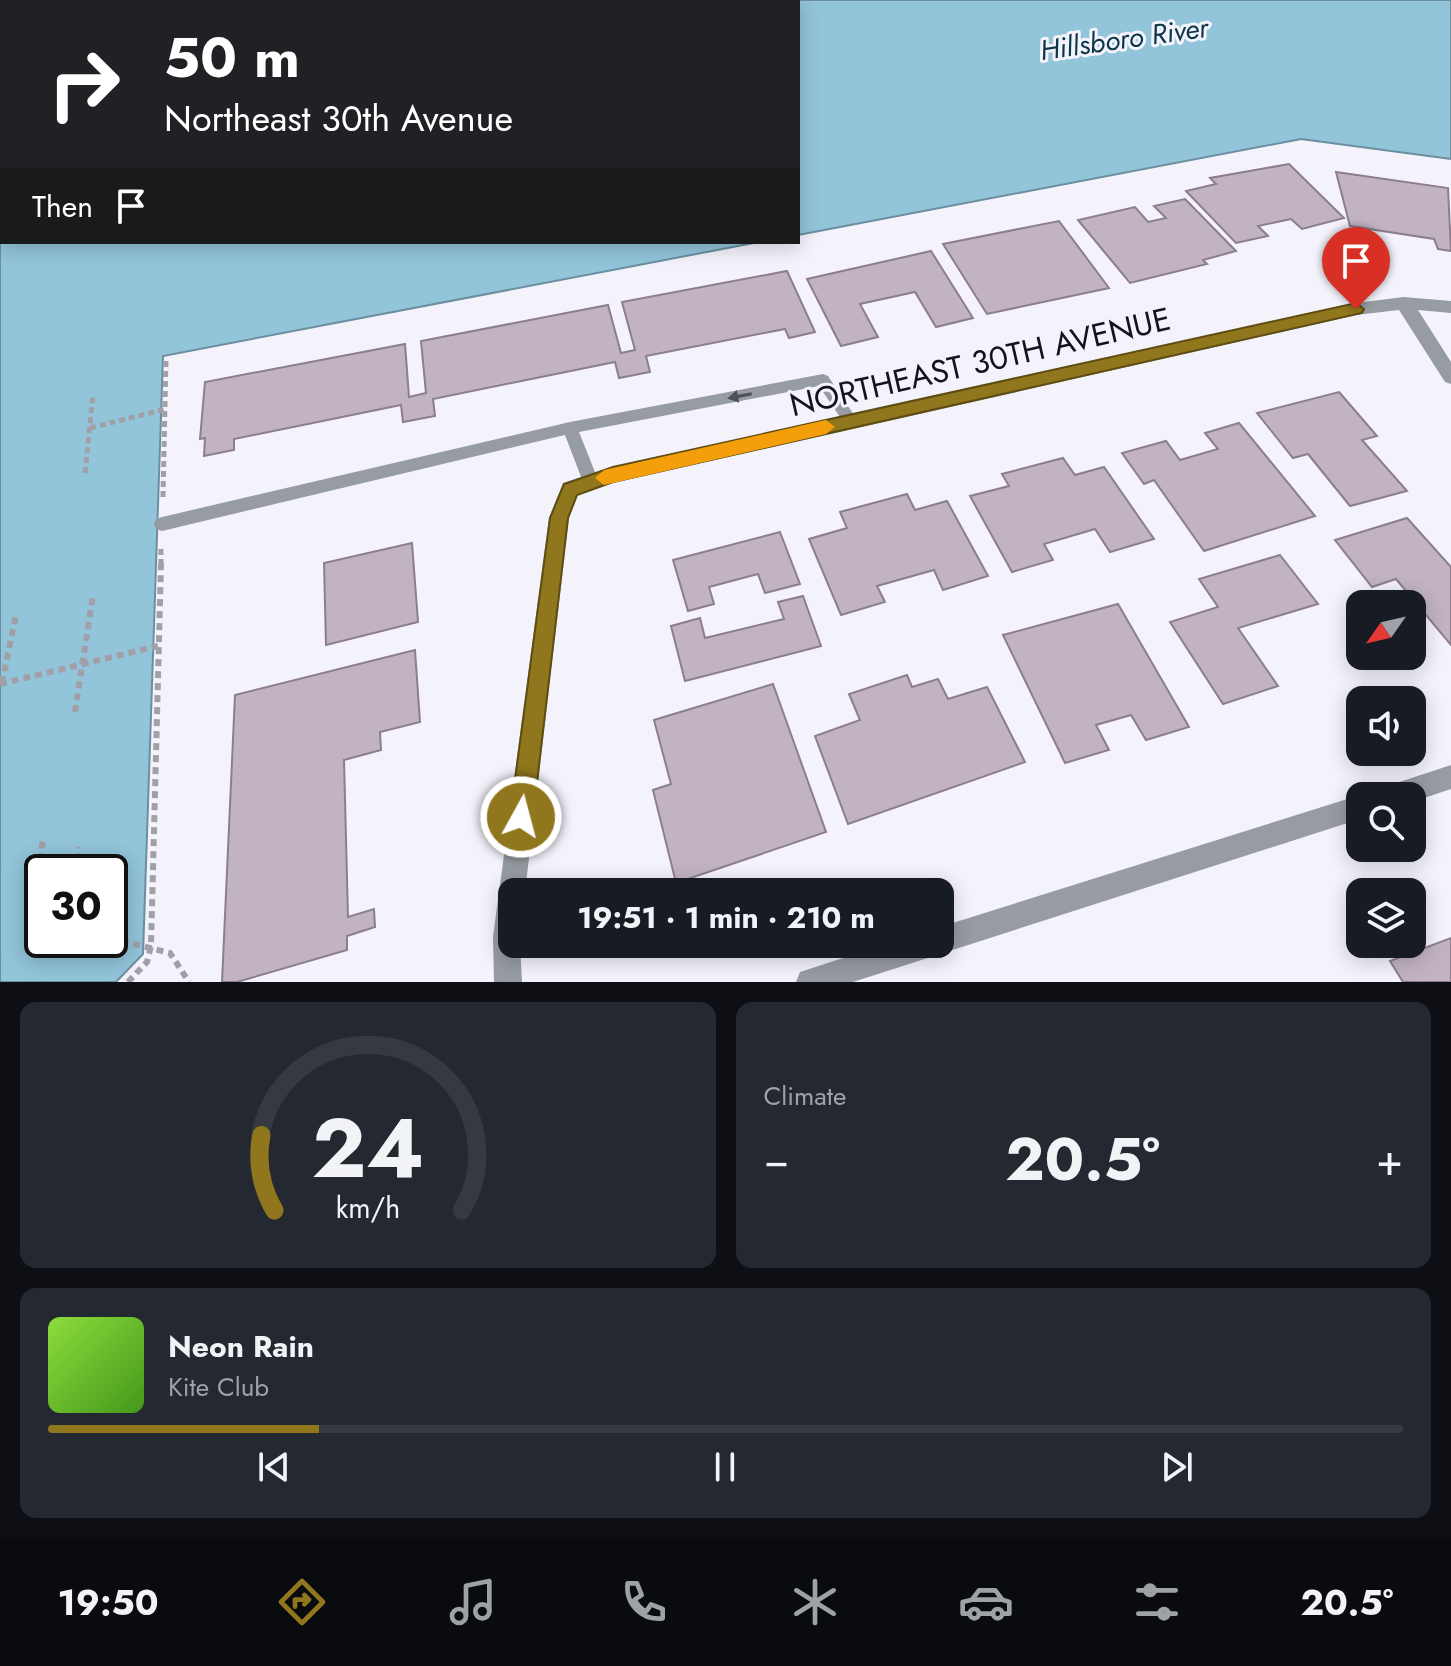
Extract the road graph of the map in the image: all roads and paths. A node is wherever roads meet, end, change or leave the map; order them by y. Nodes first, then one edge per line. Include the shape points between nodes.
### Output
1 (1404, 303) junction
2 (1451, 307) edge
3 (166, 358) dead end
4 (1451, 377) edge
5 (93, 395) dead end
6 (166, 409) junction
7 (851, 422) junction
8 (90, 428) junction
9 (570, 428) junction
10 (85, 473) dead end
11 (581, 486) junction
12 (162, 524) junction
13 (93, 595) dead end
14 (16, 615) dead end
15 (158, 646) junction
16 (82, 664) junction
17 (1, 684) edge
18 (75, 712) dead end
19 (1451, 777) edge
20 (1426, 785) edge
21 (1346, 811) edge
22 (43, 837) dead end
23 (79, 847) dead end
24 (41, 854) edge
25 (78, 854) edge
26 (954, 937) edge
27 (128, 942) edge
28 (151, 946) junction
29 (885, 958) edge
30 (128, 982) edge
31 (189, 982) edge
32 (508, 982) edge
33 (810, 982) edge

1 - 2 street, NORTHEAST 30TH AVENUE
1 - 4 street
1 - 7 street, NORTHEAST 30TH AVENUE via 1356,309
3 - 6 path
5 - 8 path
6 - 8 path
6 - 12 path
7 -> 9 lane via 823,380
7 - 11 street, NORTHEAST 30TH AVENUE
8 - 10 path
9 - 11 lane
9 - 12 lane
11 - 32 street via 559,518 506,937
12 - 15 path
13 - 16 path
14 - 17 path
15 - 16 path
15 - 28 path
16 - 17 path
16 - 18 path
19 - 20 street
21 - 26 street
22 - 24 path
23 - 25 path
27 - 28 path
28 - 30 path via 147,962
28 - 31 path via 170,953
29 - 33 street

